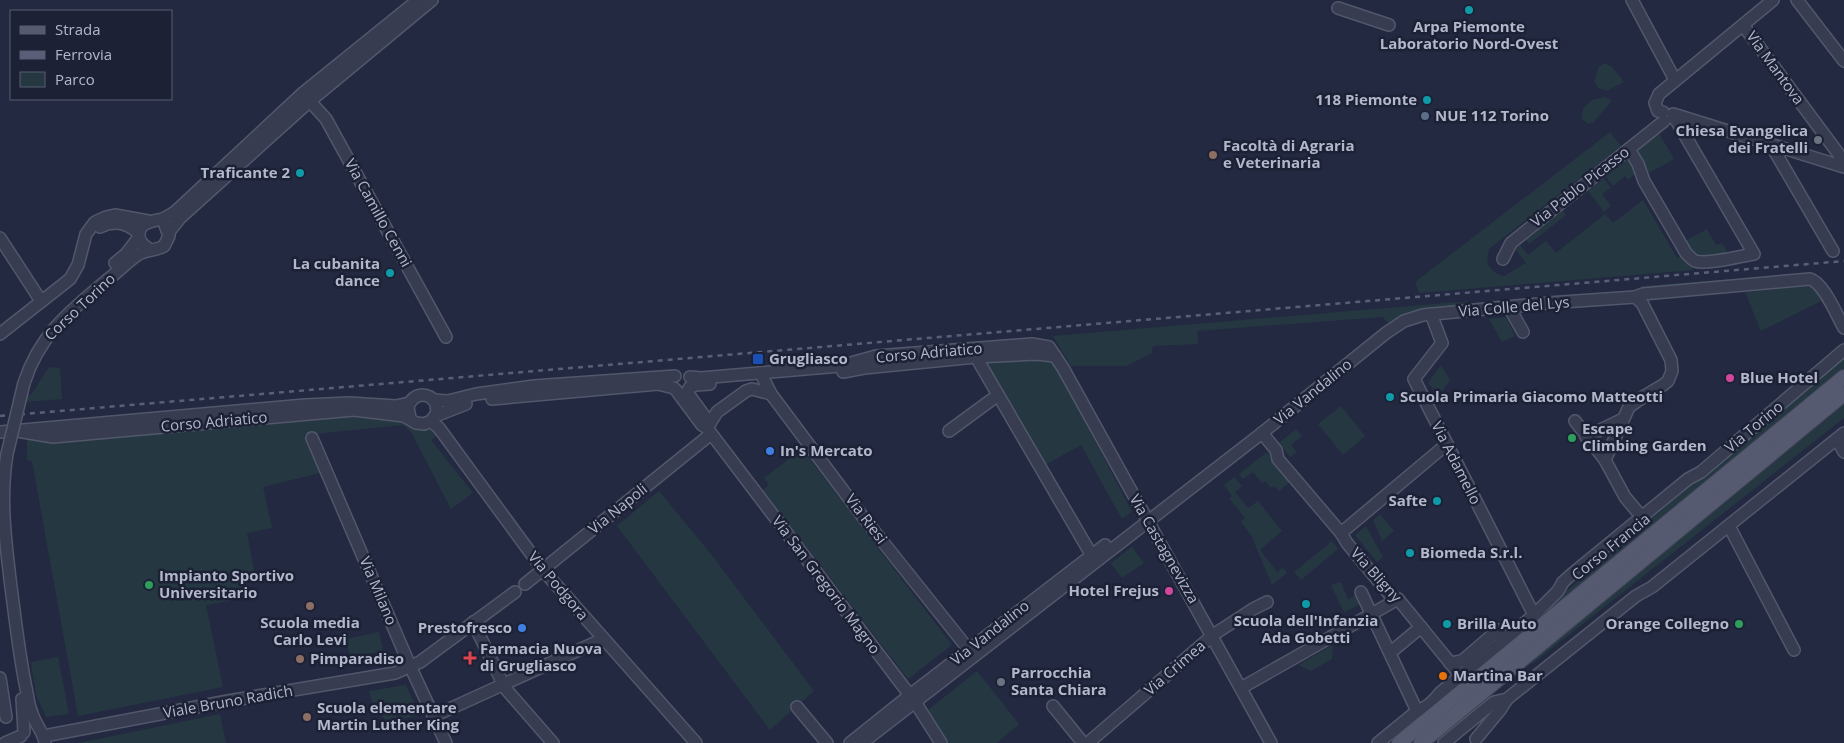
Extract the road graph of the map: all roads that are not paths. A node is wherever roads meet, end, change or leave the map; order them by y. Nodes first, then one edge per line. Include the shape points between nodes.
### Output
1 (418, 0) edge
2 (432, 0) edge
3 (1632, 0) edge
4 (1797, 0) edge
5 (1768, 2) edge
6 (1338, 8) dead end
7 (1742, 25) junction
8 (1389, 26) dead end
9 (1842, 55) edge
10 (1675, 80) junction
11 (306, 97) junction
12 (1668, 116) junction
13 (1771, 144) junction
14 (1629, 149) junction
15 (1842, 163) edge
16 (153, 221) junction
17 (168, 232) junction
18 (139, 235) junction
19 (0, 238) edge
20 (85, 241) junction
21 (149, 249) junction
22 (1832, 252) dead end
23 (1503, 260) dead end
24 (1635, 297) junction
25 (41, 301) junction
26 (1509, 307) junction
27 (1431, 314) junction
28 (1395, 326) joint
29 (1844, 328) edge
30 (1523, 332) dead end
31 (0, 334) edge
32 (446, 337) dead end
33 (1844, 350) edge
34 (1054, 356) junction
35 (976, 357) junction
36 (1844, 377) edge
37 (763, 378) junction
38 (21, 384) junction
39 (684, 387) junction
40 (771, 394) junction
41 (998, 394) junction
42 (1844, 394) edge
43 (433, 400) junction
44 (409, 403) junction
45 (410, 418) junction
46 (188, 419) junction
47 (433, 419) junction
48 (1623, 419) junction
49 (1575, 421) dead end
50 (709, 431) junction
51 (0, 432) edge
52 (948, 432) dead end
53 (1262, 433) junction
54 (1841, 436) edge
55 (1586, 437) junction
56 (312, 438) dead end
57 (1446, 444) junction
58 (1844, 452) edge
59 (3, 455) edge
60 (1605, 460) junction
61 (1642, 516) junction
62 (1147, 521) junction
63 (1729, 526) junction
64 (1341, 533) junction
65 (0, 548) edge
66 (1093, 558) junction
67 (543, 570) junction
68 (525, 584) dead end
69 (515, 592) dead end
70 (1361, 592) dead end
71 (1398, 599) junction
72 (1267, 602) dead end
73 (1373, 613) junction
74 (1534, 614) junction
75 (473, 622) junction
76 (1421, 627) junction
77 (1502, 634) junction
78 (1213, 636) junction
79 (603, 639) junction
80 (1794, 650) dead end
81 (1390, 652) junction
82 (971, 653) junction
83 (1450, 662) junction
84 (410, 666) junction
85 (0, 678) edge
86 (503, 685) junction
87 (1469, 686) junction
88 (1241, 688) junction
89 (912, 698) junction
90 (1053, 706) dead end
91 (798, 707) dead end
92 (1450, 710) junction
93 (1417, 711) junction
94 (1490, 713) junction
95 (434, 716) junction
96 (6, 717) dead end
97 (1463, 727) junction
98 (22, 737) edge
99 (43, 737) edge
100 (1477, 741) edge
101 (5, 743) edge
102 (446, 743) edge
103 (553, 743) edge
104 (696, 743) edge
105 (827, 743) edge
106 (850, 743) edge
107 (862, 743) edge
108 (942, 743) edge
109 (1083, 743) edge
110 (1088, 743) edge
111 (1271, 743) edge
112 (1378, 743) edge
113 (1399, 743) edge
114 (1421, 743) edge
115 (1444, 743) edge

1 - 11 street, Corso Torino
2 - 11 street, Corso Torino
3 - 10 street
4 - 9 street
5 - 7 street
6 - 8 street
7 - 10 street
7 - 15 street, Via Mantova
10 - 12 street via 1656,98 1655,103 1658,111
11 - 16 street, Corso Torino via 175,212
11 - 17 street, Corso Torino
11 - 32 street, Via Camillo Cenni via 326,119
12 - 13 street
12 - 14 street, Via Pablo Picasso
12 - 14 street via 1676,120 1754,254 1697,262 1691,258 1651,194
13 - 15 street
13 - 22 street
14 - 23 street, Via Pablo Picasso via 1510,243
16 - 17 street via 166,226
16 - 18 street, Corso Torino via 140,228
16 - 20 street via 119,215 106,217 95,222
17 - 21 street, Corso Torino via 164,246
18 - 20 street via 126,225 109,223
18 - 21 street via 142,244
18 - 38 street, Corso Torino via 126,254 43,332 27,358
19 - 25 street
20 - 25 street via 70,279
21 - 38 street, Corso Torino via 126,264 53,328 35,354
24 - 26 street, Via Colle del Lys
24 - 29 street, Via Colle del Lys via 1810,279 1820,286
24 - 48 street via 1642,303 1671,360 1672,371 1668,381 1629,407
25 - 31 street
26 - 27 street, Via Colle del Lys
26 - 30 street
27 - 28 street, Via Colle del Lys via 1414,317
27 - 57 street, Via Adamello via 1442,343 1414,380
28 - 53 street, Via Vandalino
33 - 61 street, Via Torino via 1701,472 1688,478
34 - 35 street, Corso Adriatico
34 - 39 street, Corso Adriatico via 1049,347 1032,344 876,356 840,366 701,378
34 - 62 street, Via Castagnevizza
35 - 37 street, Corso Adriatico
35 - 41 street, Corso Adriatico
36 - 87 main road, Corso Francia
37 - 39 street, Corso Adriatico
37 - 40 street, Via Riesi
38 - 59 street, Corso Torino, bridge
39 - 43 street, Corso Adriatico via 683,373 534,386 448,401
39 - 47 street, Corso Adriatico via 658,384 504,397 455,407
39 - 50 street, Via San Gregorio Magno via 702,425
40 - 50 street, Via Napoli via 746,390 717,412
40 - 82 street, Via Riesi
41 - 52 street
41 - 66 street, Corso Adriatico
42 - 87 main road, Corso Francia
43 - 44 street, Corso Adriatico via 420,395
43 - 47 street via 437,408
44 - 45 street
44 - 46 street, Corso Adriatico via 396,406 349,403
45 - 46 street, Corso Adriatico via 354,410
45 - 47 street, Corso Adriatico via 421,424
46 - 51 street, Corso Adriatico
47 - 67 street, Via Podgora
48 - 55 street
48 - 60 street
49 - 55 street
50 - 67 street, Via Napoli
50 - 89 street, Via San Gregorio Magno
53 - 62 street, Via Vandalino
53 - 64 street, Via Bligny via 1276,450 1278,459
54 - 58 street
54 - 63 street
55 - 60 street
56 - 84 street, Via Milano
57 - 64 street
57 - 74 street, Via Adamello
59 - 99 street, Corso Torino via 2,514 26,691 32,716
60 - 61 street via 1625,497
61 - 74 street, Via Torino via 1563,582
62 - 66 street, Via Vandalino
62 - 78 street, Via Castagnevizza
63 - 80 street
63 - 94 street
64 - 71 street, Via Bligny via 1390,595
65 - 98 street via 24,713
66 - 82 street, Via Vandalino
67 - 68 street, Via Napoli
67 - 79 street, Via Podgora
69 - 75 street
70 - 73 street
71 - 73 street
71 - 76 street, Via Bligny
72 - 78 street, Via Crimea
73 - 81 street
73 - 88 street
74 - 77 street, Via Torino
75 - 84 street
75 - 86 street
76 - 81 street
76 - 83 street, Via Bligny
77 - 83 street, Via Torino via 1462,662
77 - 87 street, Via Torino
78 - 88 street, Via Castagnevizza
78 - 110 street, Via Crimea
79 - 86 street
79 - 104 street, Via Podgora
81 - 93 street
82 - 89 street, Via Vandalino
83 - 87 street, Via Bligny
84 - 95 street, Via Milano
84 - 99 street, Viale Bruno Radich via 395,673
85 - 96 street
86 - 95 street
86 - 103 street
87 - 92 main road, Corso Francia
87 - 93 street, Corso Francia
87 - 94 street, Via Bligny
88 - 111 street, Via Castagnevizza
89 - 106 street, Via Vandalino
89 - 107 street, Via Vandalino
89 - 108 street, Via San Gregorio Magno
90 - 109 street
91 - 105 street
92 - 97 street
92 - 113 main road, Corso Francia
92 - 114 main road, Corso Francia
93 - 112 street, Corso Francia
94 - 97 street
94 - 100 street
95 - 102 street, Via Milano
97 - 100 street
97 - 115 street
98 - 99 street, Viale Bruno Radich via 33,728
98 - 101 street

